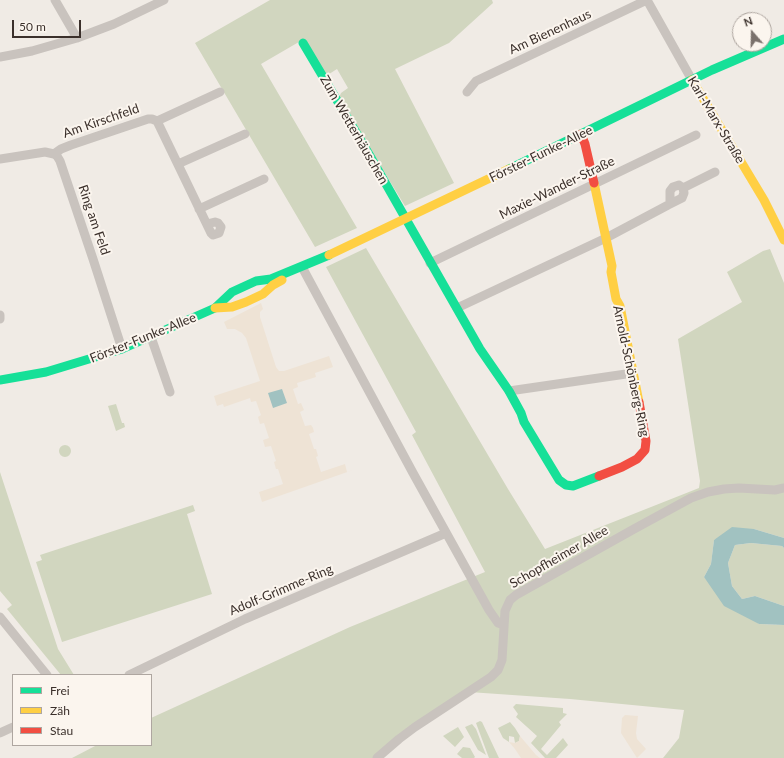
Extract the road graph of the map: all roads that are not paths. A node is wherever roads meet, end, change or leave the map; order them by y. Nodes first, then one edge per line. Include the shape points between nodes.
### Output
1 (55, 0) edge
2 (164, 0) edge
3 (647, 0) edge
4 (77, 38) junction
5 (784, 39) edge
6 (302, 43) dead end
7 (0, 58) edge
8 (692, 80) junction
9 (220, 92) dead end
10 (467, 92) dead end
11 (157, 122) junction
12 (245, 134) dead end
13 (581, 134) junction
14 (696, 135) dead end
15 (54, 154) junction
16 (0, 159) edge
17 (178, 164) junction
18 (715, 172) dead end
19 (264, 180) dead end
20 (595, 185) junction
21 (199, 209) junction
22 (405, 218) junction
23 (207, 224) dead end
24 (606, 238) junction
25 (784, 240) edge
26 (430, 263) junction
27 (300, 268) junction
28 (216, 308) junction
29 (457, 308) junction
30 (0, 315) edge
31 (0, 319) edge
32 (152, 336) junction
33 (122, 349) junction
34 (633, 373) junction
35 (0, 380) edge
36 (509, 391) junction
37 (170, 392) dead end
38 (784, 488) edge
39 (446, 533) junction
40 (0, 617) edge
41 (504, 625) junction
42 (46, 674) edge
43 (131, 674) edge
44 (12, 727) edge
45 (0, 733) edge
46 (377, 758) edge

1 - 4 street
2 - 4 street
3 - 8 street, Karl-Marx-Straße
3 - 10 street, Am Bienenhaus via 476,81
4 - 7 street
5 - 8 street, Förster-Funke-Allee
6 - 22 street, Zum Wetterhäuschen
8 - 13 street, Förster-Funke-Allee
8 - 25 street, Karl-Marx-Straße via 764,200
9 - 11 street, Am Kirschfeld
11 - 15 street, Am Kirschfeld via 148,119 61,149
11 - 17 street, Am Kirschfeld
12 - 17 street
13 - 20 street, Arnold-Schönberg-Ring
13 - 22 street, Förster-Funke-Allee
14 - 20 street, Maxie-Wander-Straße
15 - 16 street via 45,152
15 - 33 street, Ring am Feld via 60,161
17 - 21 street, Am Kirschfeld
18 - 24 street via 683,188 673,187 670,191 670,204
19 - 21 street
20 - 24 street, Arnold-Schönberg-Ring
20 - 26 street, Maxie-Wander-Straße
21 - 23 street, Am Kirschfeld
22 - 26 street, Arnold-Schönberg-Ring
22 - 27 street, Förster-Funke-Allee
24 - 29 street
24 - 34 street, Arnold-Schönberg-Ring via 616,299 620,306
26 - 29 street, Arnold-Schönberg-Ring
27 - 28 street, Förster-Funke-Allee via 271,279 256,281 232,292
27 - 28 street, Förster-Funke-Allee via 294,275 272,285 263,294 232,307
27 - 39 street
28 - 32 street, Förster-Funke-Allee
29 - 36 street, Arnold-Schönberg-Ring via 480,349
30 - 31 street
32 - 33 street, Förster-Funke-Allee
32 - 37 street
33 - 35 street, Förster-Funke-Allee via 46,372
34 - 36 street
34 - 36 street, Arnold-Schönberg-Ring via 646,441 645,450 637,459 572,486 559,480 524,422
38 - 41 street, Schopfheimer Allee via 724,489 692,498 516,595 510,600
39 - 41 street via 494,619
39 - 43 street, Adolf-Grimme-Ring via 245,619
40 - 42 street
41 - 46 street, Schopfheimer Allee via 502,660 498,670 410,731
44 - 45 street

